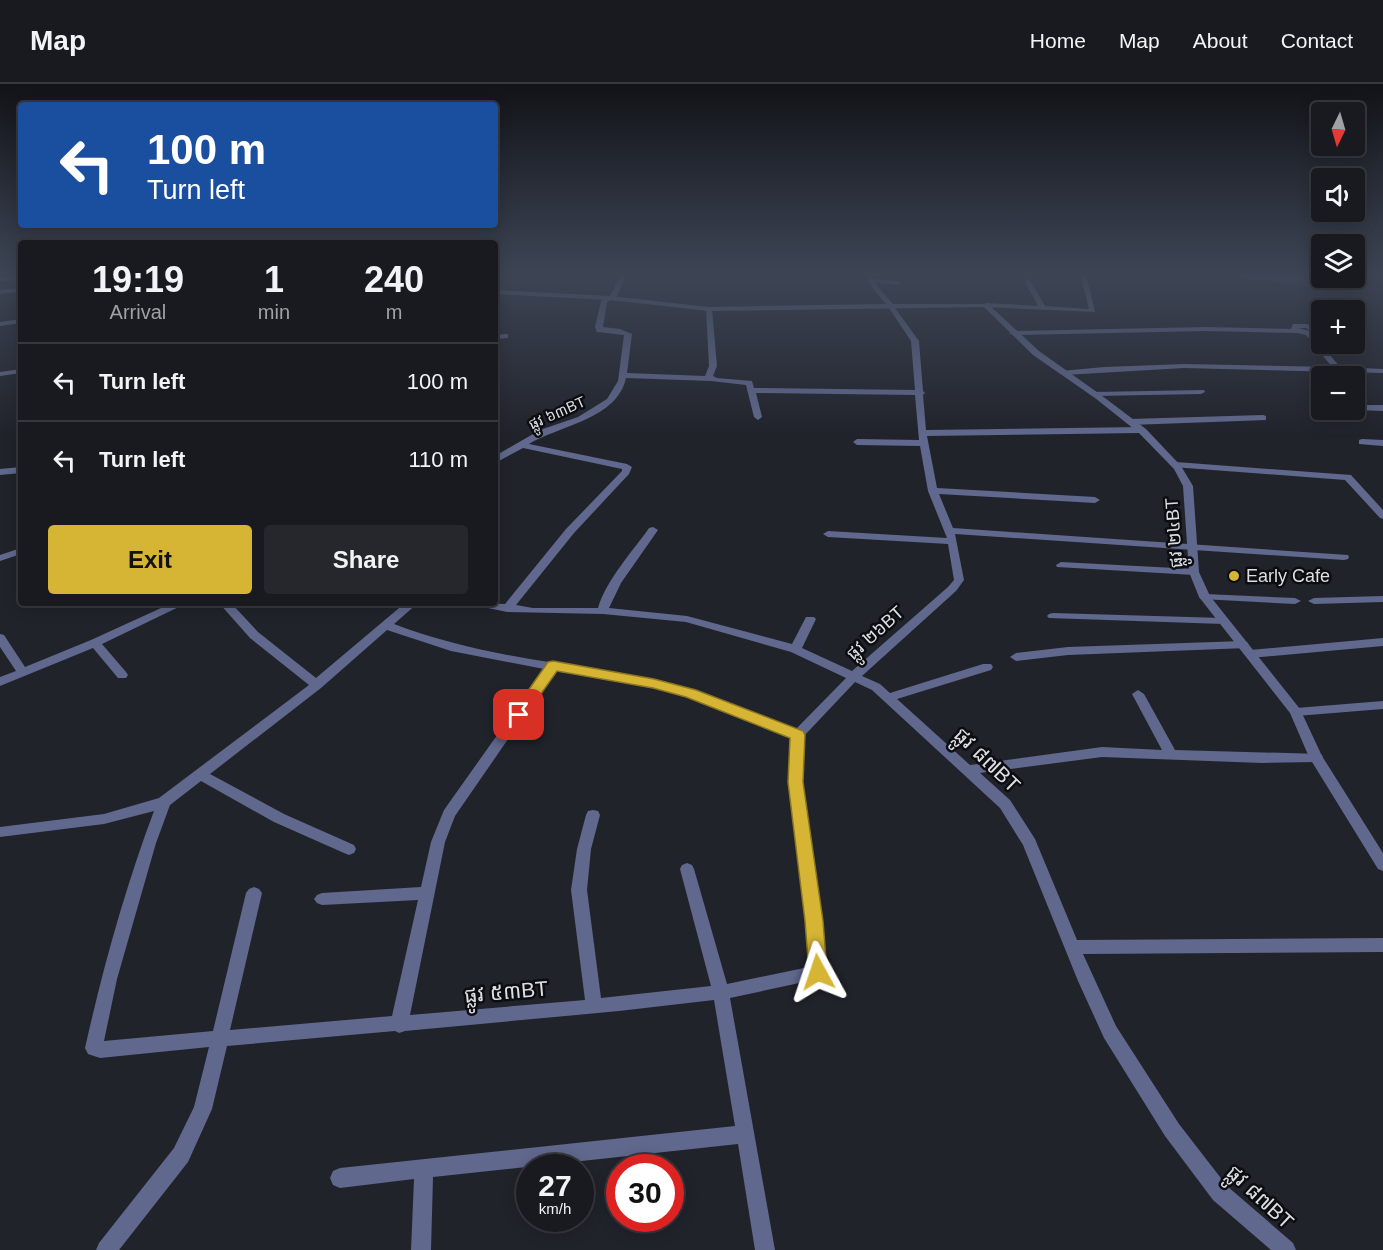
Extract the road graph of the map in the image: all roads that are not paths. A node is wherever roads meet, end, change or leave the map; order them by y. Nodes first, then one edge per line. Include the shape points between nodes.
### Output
1 (599, 327) edge
2 (710, 327) edge
3 (906, 327) edge
4 (1008, 327) edge
5 (1294, 327) edge
6 (1310, 327) edge
7 (1013, 333) junction
8 (505, 336) dead end
9 (498, 337) edge
10 (1336, 366) edge
11 (1311, 369) edge
12 (1365, 370) edge
13 (18, 371) edge
14 (1383, 371) edge
15 (1064, 373) junction
16 (0, 374) edge
17 (623, 375) junction
18 (710, 379) junction
19 (752, 390) junction
20 (921, 393) junction
21 (1201, 393) dead end
22 (1093, 394) junction
23 (1365, 407) edge
24 (1383, 408) edge
25 (758, 417) dead end
26 (1263, 418) dead end
27 (1135, 426) junction
28 (923, 438) junction
29 (857, 442) dead end
30 (1362, 442) dead end
31 (1383, 442) edge
32 (523, 445) junction
33 (498, 458) edge
34 (1176, 465) junction
35 (18, 470) edge
36 (0, 472) edge
37 (933, 491) junction
38 (1095, 500) dead end
39 (1383, 516) edge
40 (653, 530) dead end
41 (828, 534) dead end
42 (951, 536) junction
43 (1192, 545) junction
44 (18, 551) edge
45 (1344, 557) dead end
46 (0, 558) edge
47 (1061, 565) dead end
48 (1194, 572) junction
49 (1205, 597) junction
50 (1383, 599) edge
51 (1295, 601) dead end
52 (1314, 601) dead end
53 (175, 606) edge
54 (228, 606) edge
55 (409, 606) edge
56 (492, 606) edge
57 (507, 609) junction
58 (603, 611) junction
59 (1053, 616) dead end
60 (810, 619) dead end
61 (1223, 621) junction
62 (387, 626) junction
63 (0, 638) edge
64 (1383, 642) edge
65 (95, 643) junction
66 (795, 649) junction
67 (1247, 649) junction
68 (1016, 657) dead end
69 (553, 666) junction
70 (987, 667) dead end
71 (22, 671) junction
72 (122, 675) dead end
73 (854, 676) junction
74 (0, 682) edge
75 (317, 685) junction
76 (1138, 694) dead end
77 (888, 698) junction
78 (1383, 705) edge
79 (1296, 712) junction
80 (798, 735) junction
81 (1170, 753) junction
82 (1316, 757) junction
83 (969, 770) junction
84 (199, 774) junction
85 (164, 802) junction
86 (593, 815) dead end
87 (0, 832) edge
88 (349, 849) dead end
89 (1383, 865) edge
90 (687, 869) dead end
91 (254, 893) dead end
92 (427, 893) junction
93 (322, 900) dead end
94 (1383, 945) edge
95 (1073, 947) junction
96 (721, 991) junction
97 (594, 1006) junction
98 (399, 1025) junction
99 (219, 1037) junction
100 (746, 1134) junction
101 (424, 1169) junction
102 (340, 1178) dead end
103 (106, 1250) edge
104 (421, 1250) edge
105 (765, 1250) edge
106 (1286, 1250) edge

1 - 17 street, ផ្លូវ ៦៣BT via 628,334
2 - 18 street
3 - 20 street, ផ្លូវ ២៦BT via 915,341
4 - 7 street, ផ្លូវ ២៤BT
5 - 7 street via 1298,331
6 - 10 street via 1316,331 1308,333
7 - 15 street, ផ្លូវ ២៤BT
8 - 9 street
11 - 15 street via 1157,366
12 - 14 street
13 - 16 street
15 - 22 street, ផ្លូវ ២៤BT
17 - 18 street
17 - 32 street, ផ្លូវ ៦៣BT via 610,401 599,409 543,432
18 - 19 street via 746,381
19 - 20 street
19 - 25 street
20 - 28 street, ផ្លូវ ២៦BT
21 - 22 street
22 - 27 street, ផ្លូវ ២៤BT
23 - 24 street
26 - 27 street
27 - 28 street
27 - 34 street, ផ្លូវ ២៤BT
28 - 29 street
28 - 37 street, ផ្លូវ ២៦BT
30 - 31 street
32 - 33 street, ផ្លូវ ៦៣BT
32 - 57 street via 627,467
34 - 39 street via 1348,477
34 - 43 street, ផ្លូវ ២៤BT via 1188,486
35 - 36 street
37 - 38 street
37 - 42 street, ផ្លូវ ២៦BT
40 - 58 street via 612,588
41 - 42 street
42 - 43 street
42 - 73 street, ផ្លូវ ២៦BT via 959,580
43 - 45 street
43 - 48 street, ផ្លូវ ២៤BT
44 - 46 street
47 - 48 street
48 - 49 street, ផ្លូវ ២៤BT
49 - 51 street
49 - 61 street, ផ្លូវ ២៤BT
50 - 52 street
53 - 65 street
54 - 75 street via 254,635
55 - 62 street
56 - 57 street, ផ្លូវ ៨៧BT
57 - 58 street, ផ្លូវ ៨៧BT
58 - 66 street, ផ្លូវ ៨៧BT via 687,619
59 - 61 street
60 - 66 street
61 - 67 street, ផ្លូវ ២៤BT
62 - 69 street via 455,649
62 - 75 street
63 - 71 street
64 - 67 street
65 - 71 street
65 - 72 street
66 - 73 street, ផ្លូវ ៨៧BT
67 - 68 street via 1068,651
67 - 79 street, ផ្លូវ ២៤BT
69 - 80 street via 676,689
69 - 92 street via 449,814 438,842
70 - 77 street
71 - 74 street
73 - 77 street, ផ្លូវ ៨៧BT
73 - 80 street, ផ្លូវ ២៦BT
75 - 84 street
76 - 81 street
77 - 83 street, ផ្លូវ ៨៧BT
78 - 79 street
79 - 82 street, ផ្លូវ ២៤BT
80 - 96 street, ផ្លូវ ៥៣BT via 795,782 818,972
81 - 82 street
81 - 83 street via 1102,752
82 - 89 street, ផ្លូវ ២៤BT
83 - 95 street, ផ្លូវ ៨៧BT via 1005,804 1030,843
84 - 85 street
84 - 88 street via 279,818
85 - 87 street via 141,812
85 - 99 street, ផ្លូវ ៥៣BT via 109,979 94,1048
86 - 97 street via 579,890
90 - 96 street
91 - 99 street
92 - 93 street
92 - 98 street
94 - 95 street
95 - 106 street, ផ្លូវ ៨៧BT via 1110,1032 1172,1130 1220,1193
96 - 97 street, ផ្លូវ ៥៣BT
96 - 100 street
97 - 98 street, ផ្លូវ ៥៣BT
98 - 99 street, ផ្លូវ ៥៣BT
99 - 103 street via 196,1127 181,1155
100 - 101 street
100 - 105 street
101 - 102 street
101 - 104 street

